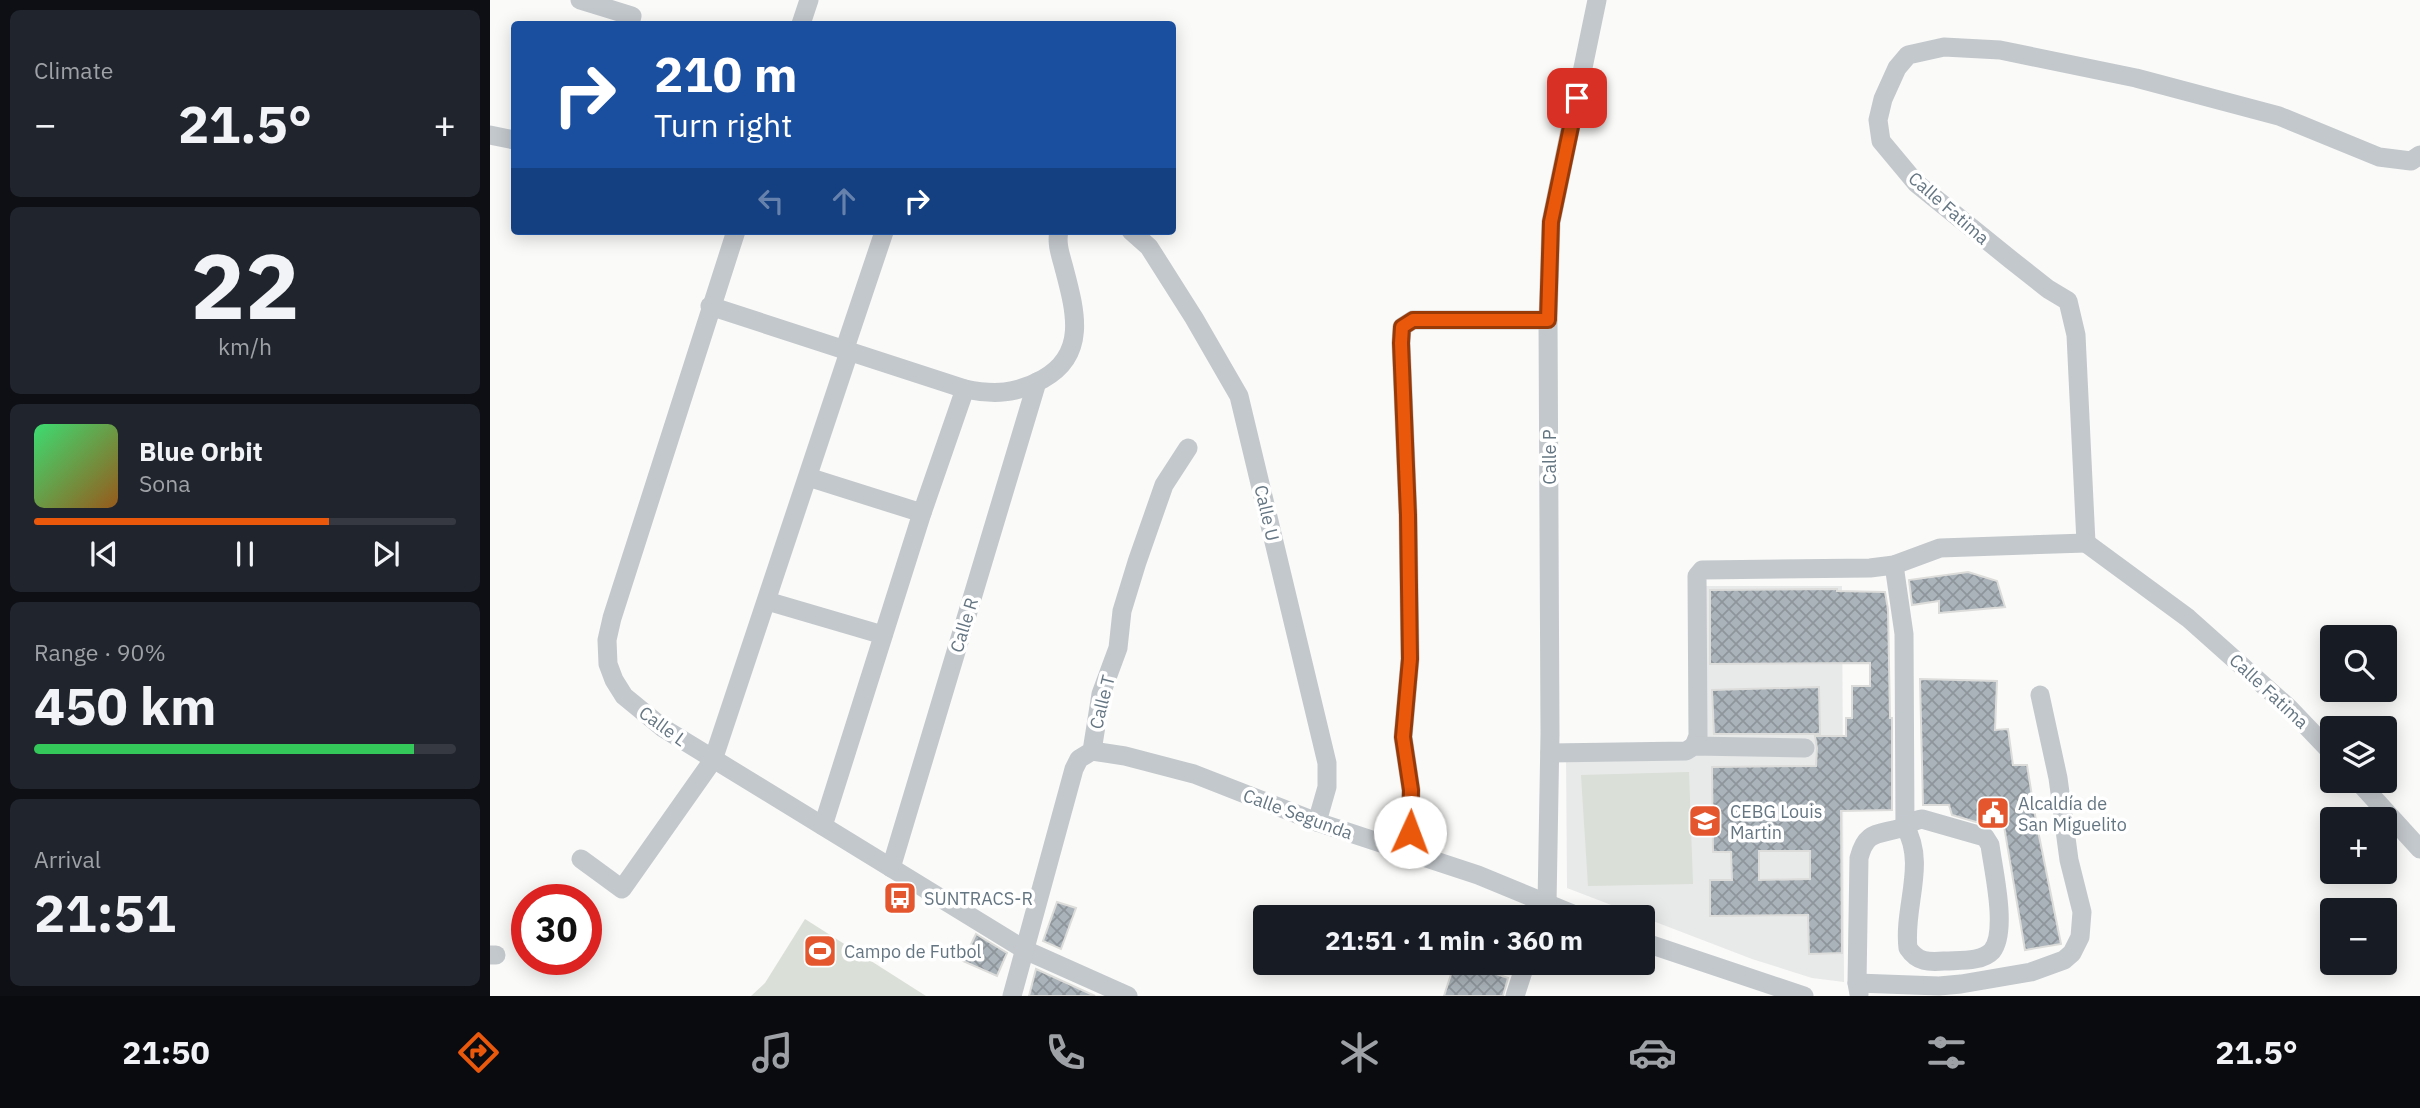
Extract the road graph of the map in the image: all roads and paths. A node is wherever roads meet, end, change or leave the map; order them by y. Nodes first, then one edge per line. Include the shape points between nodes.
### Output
1 (580, 0) edge
2 (809, 0) edge
3 (1597, 0) edge
4 (631, 20) edge
5 (802, 21) edge
6 (490, 135) edge
7 (511, 139) edge
8 (2420, 155) edge
9 (735, 235) edge
10 (883, 235) edge
11 (1059, 235) edge
12 (1135, 235) edge
13 (710, 306) junction
14 (1548, 320) junction
15 (846, 352) junction
16 (1037, 382) junction
17 (964, 389) junction
18 (1188, 449) dead end
19 (808, 478) junction
20 (922, 513) junction
21 (2086, 544) junction
22 (1894, 565) junction
23 (767, 601) junction
24 (883, 635) junction
25 (2040, 695) dead end
26 (2320, 740) edge
27 (1694, 746) junction
28 (1805, 748) dead end
29 (1091, 751) junction
30 (1549, 753) junction
31 (713, 760) junction
32 (2369, 793) edge
33 (1317, 822) junction
34 (823, 826) junction
35 (1905, 827) junction
36 (2420, 849) edge
37 (1409, 853) junction
38 (582, 859) dead end
39 (891, 869) junction
40 (1534, 905) edge
41 (1545, 905) edge
42 (1655, 946) edge
43 (1025, 950) junction
44 (1522, 975) edge
45 (1012, 996) edge
46 (1128, 996) edge
47 (1515, 996) edge
48 (1804, 996) edge

1 - 4 street
2 - 5 street
3 - 14 street, Calle P via 1551,222
6 - 7 street
8 - 21 street, Calle Fatima via 2411,160 2379,157 2279,116 2136,78 2000,50 1944,47 1908,55 1883,99 1878,120 1881,141 1916,183 2068,301 2076,334
9 - 13 street, Calle L
10 - 15 street
11 - 16 street via 1075,335 1065,362
12 - 33 street, Calle U via 1149,247 1194,318 1242,405 1327,763 1327,787
13 - 15 street
13 - 31 street, Calle L via 607,640 608,664 624,696
14 - 30 street, Calle P
14 - 37 street via 1413,320 1402,327 1410,659 1403,737 1411,790
15 - 17 street
15 - 19 street
16 - 17 street via 1003,394
16 - 39 street, Calle R
17 - 20 street
18 - 29 street, Calle T via 1164,485 1133,574
19 - 20 street
19 - 23 street
20 - 24 street
21 - 22 street via 1940,548
21 - 26 street, Calle Fatima via 2188,618
22 - 27 street via 1702,570 1697,576 1698,736
22 - 35 street via 1904,634
23 - 24 street
23 - 31 street
24 - 34 street
25 - 35 street via 2082,912 2080,937 2072,953 2031,972 1961,984 1858,989 1861,849 1870,835
27 - 28 street
27 - 30 street via 1686,751
29 - 33 street, Calle Segunda via 1194,774
29 - 43 street, Calle T via 1074,769
30 - 41 street, Calle P
31 - 34 street, Calle L
31 - 38 street via 622,889
32 - 36 street
33 - 37 street, Calle Segunda
34 - 39 street, Calle L
35 - 35 street via 1922,819 1985,837 1990,845 2000,923 1997,941 1983,957 1927,962 1912,954 1907,941 1915,859
37 - 40 street, Calle Segunda via 1478,875
39 - 43 street, Calle L
42 - 48 street
43 - 45 street, Calle T
43 - 46 street, Calle L
44 - 47 street

